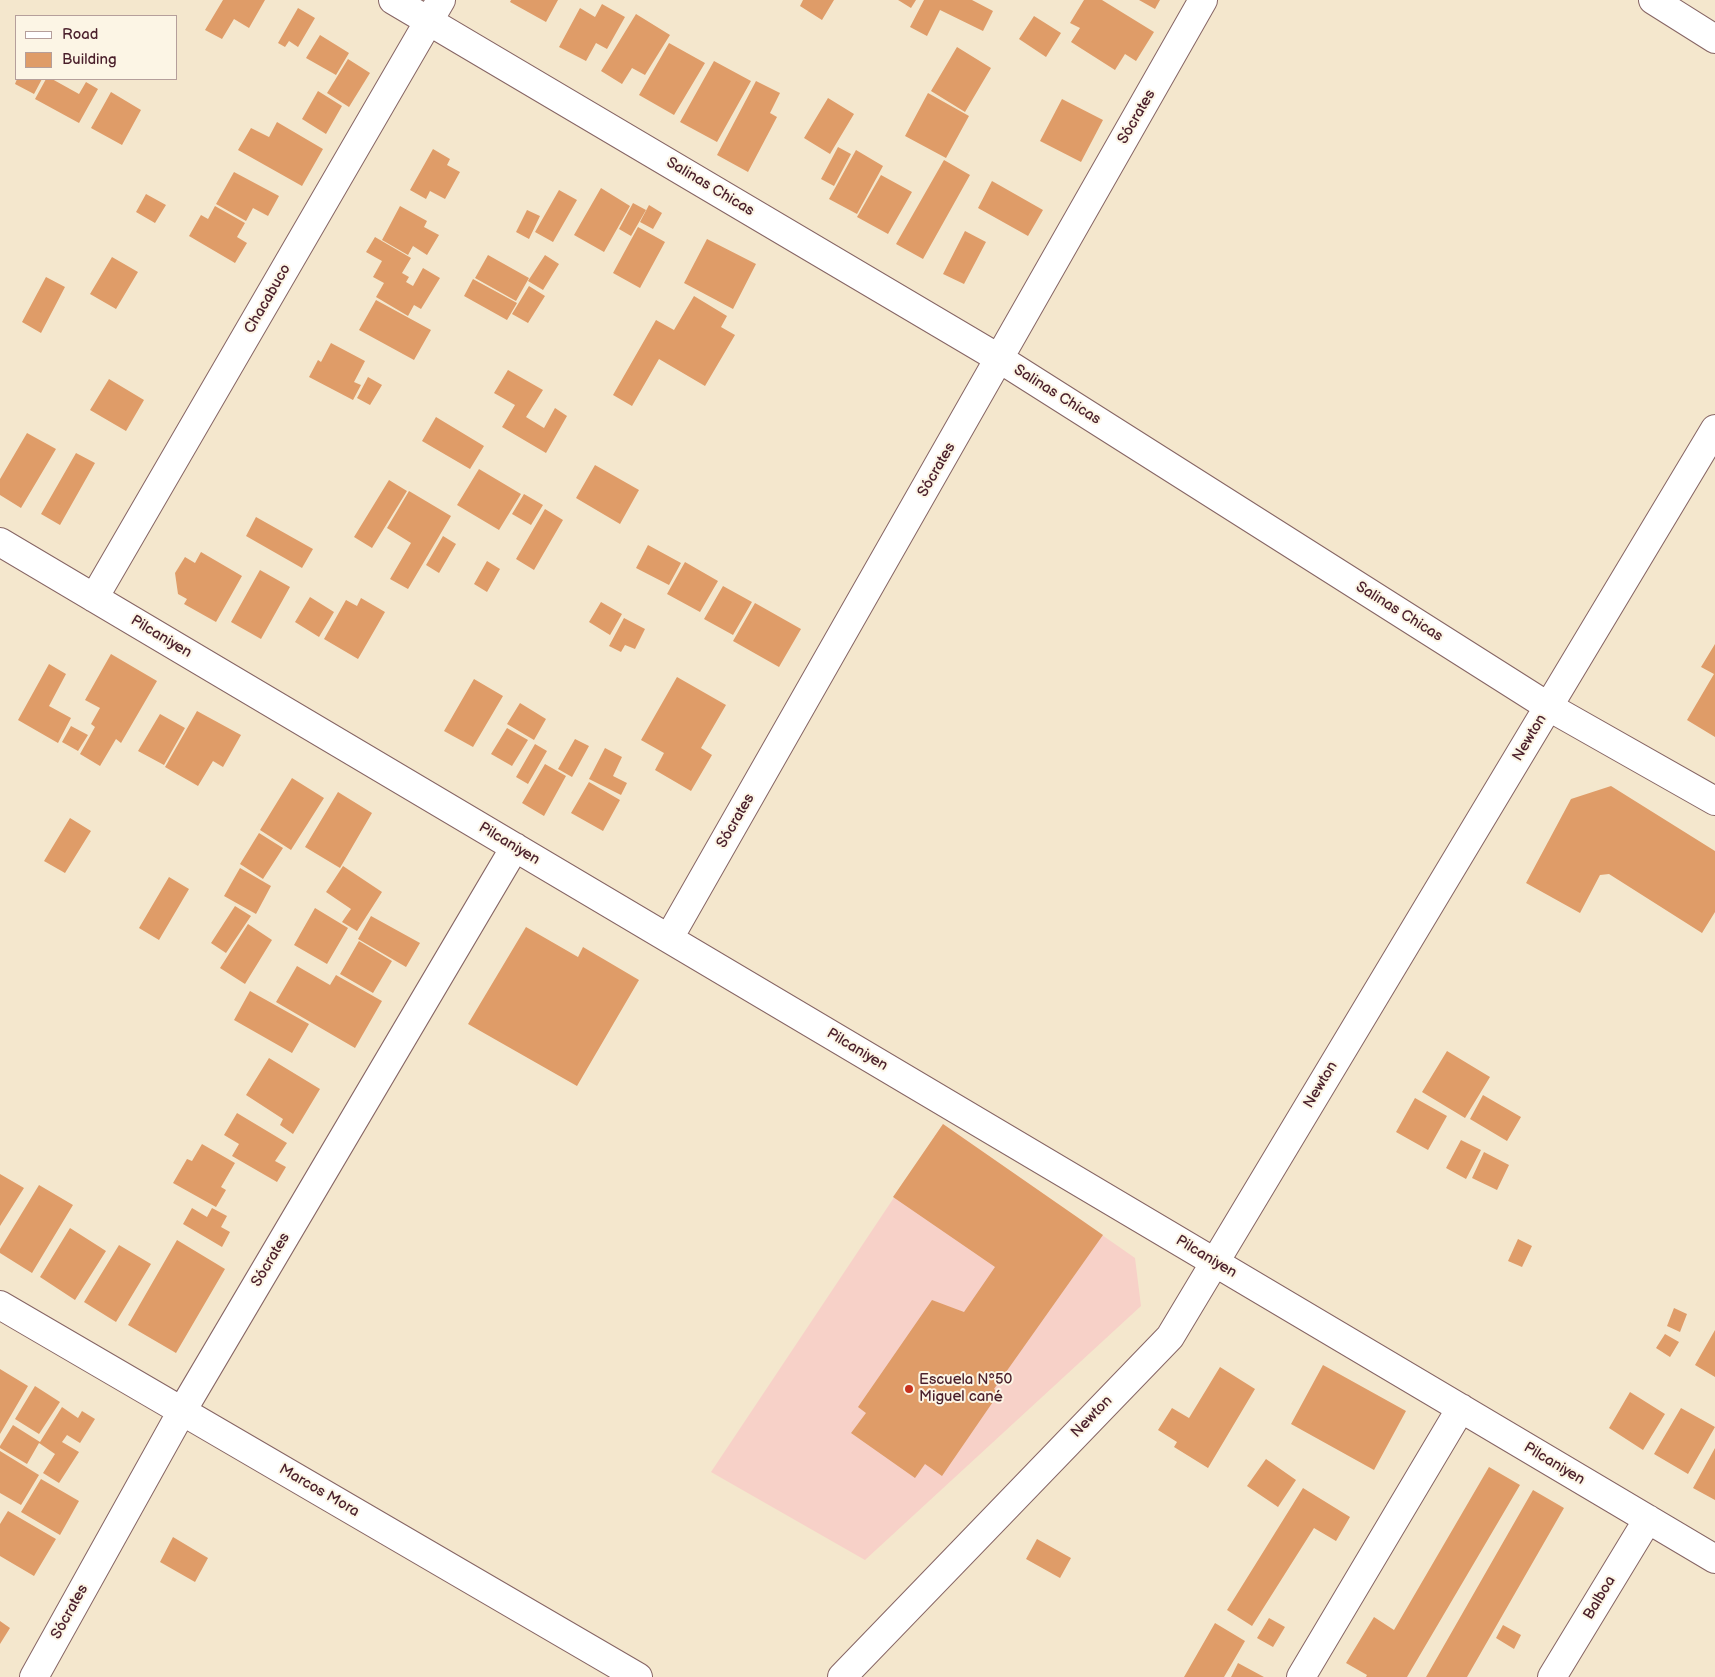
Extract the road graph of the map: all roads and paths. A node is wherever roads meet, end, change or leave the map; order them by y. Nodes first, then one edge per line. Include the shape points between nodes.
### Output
1 (393, 0) edge
2 (1204, 0) edge
3 (1653, 0) edge
4 (435, 10) edge
5 (1715, 39) edge
6 (1000, 359) junction
7 (1715, 429) edge
8 (0, 542) edge
9 (94, 598) junction
10 (1549, 707) junction
11 (1715, 801) edge
12 (515, 847) junction
13 (669, 938) junction
14 (1214, 1262) junction
15 (0, 1304) edge
16 (1461, 1408) junction
17 (182, 1411) junction
18 (1648, 1519) junction
19 (1715, 1559) edge
20 (34, 1677) edge
21 (638, 1677) edge
22 (842, 1677) edge
23 (1301, 1677) edge
24 (1552, 1677) edge

1 - 4 street, Salinas Chicas
2 - 6 street, Sócrates
3 - 5 street
4 - 6 street, Salinas Chicas
4 - 9 street, Chacabuco
6 - 10 street, Salinas Chicas
6 - 13 street, Sócrates
7 - 10 street, Newton
8 - 9 street, Pilcaniyen
9 - 12 street, Pilcaniyen
10 - 11 street, Salinas Chicas
10 - 14 street, Newton
12 - 13 street, Pilcaniyen
12 - 17 street, Sócrates
13 - 14 street, Pilcaniyen
14 - 16 street, Pilcaniyen
14 - 22 street, Newton via 1170,1337
15 - 17 street, Marcos Mora
16 - 18 street, Pilcaniyen
16 - 23 street
17 - 20 street, Sócrates
17 - 21 street, Marcos Mora
18 - 19 street, Pilcaniyen
18 - 24 street, Balboa

